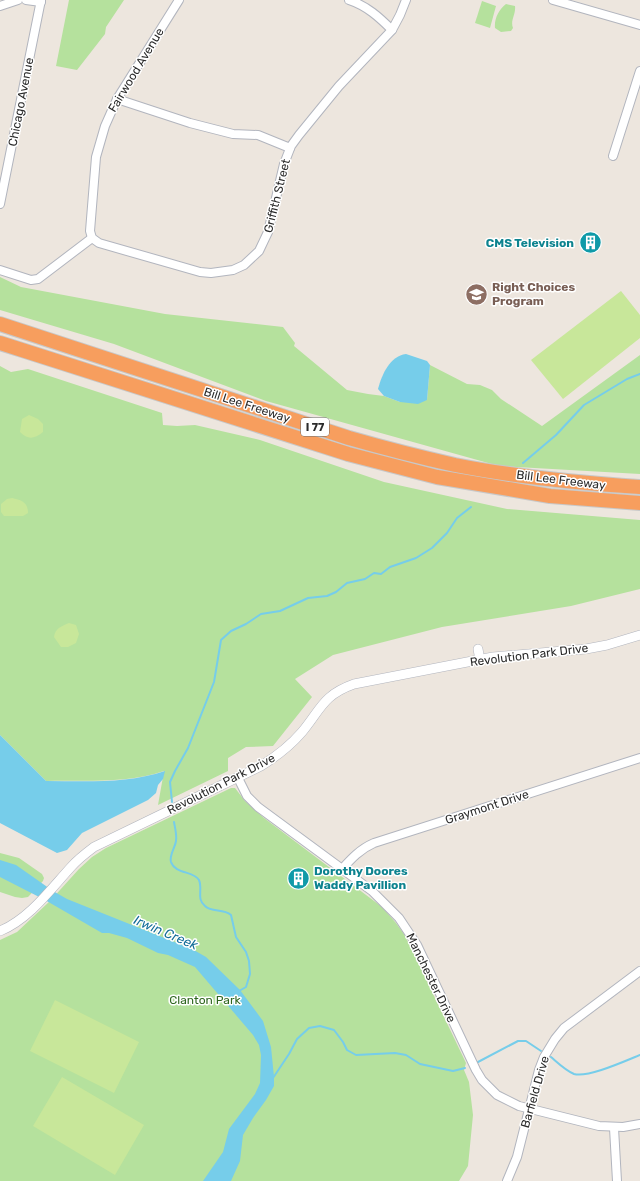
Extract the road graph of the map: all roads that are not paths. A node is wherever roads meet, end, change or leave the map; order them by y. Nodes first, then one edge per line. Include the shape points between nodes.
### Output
1 (18, 0) edge
2 (26, 0) edge
3 (179, 0) edge
4 (349, 0) edge
5 (406, 0) edge
6 (553, 0) edge
7 (41, 1) edge
8 (578, 3) edge
9 (0, 6) edge
10 (640, 25) edge
11 (392, 30) junction
12 (640, 71) edge
13 (117, 99) junction
14 (290, 148) junction
15 (613, 156) dead end
16 (0, 204) edge
17 (92, 238) junction
18 (0, 270) edge
19 (0, 324) edge
20 (0, 344) edge
21 (640, 487) edge
22 (640, 503) edge
23 (640, 636) edge
24 (478, 648) dead end
25 (480, 660) junction
26 (640, 758) edge
27 (238, 778) junction
28 (341, 870) junction
29 (0, 931) edge
30 (640, 971) edge
31 (529, 1109) junction
32 (640, 1124) edge
33 (614, 1128) junction
34 (507, 1181) edge
35 (617, 1181) edge

1 - 9 street
2 - 7 street
3 - 13 street, Fairwood Avenue
4 - 11 street via 365,7
5 - 11 street, Griffith Street
6 - 8 street
7 - 16 street, Chicago Avenue
8 - 10 street
11 - 14 street, Griffith Street via 339,86
12 - 15 street
13 - 14 street via 233,134 258,135
13 - 17 street, Fairwood Avenue via 105,126 96,157 90,231
14 - 17 street, Griffith Street via 265,242 252,259 238,268 222,273 200,272 99,243
17 - 18 street via 38,279 31,280
19 - 21 highway, Bill Lee Freeway / I 77 via 394,451 510,474
20 - 22 highway, Bill Lee Freeway / I 77 via 348,454 436,477 550,496
23 - 25 street, Revolution Park Drive via 586,649
24 - 25 street
25 - 27 street, Revolution Park Drive via 344,688 324,701 302,731 281,753
26 - 28 street, Graymont Drive via 374,843 357,853
27 - 28 street, Manchester Drive via 247,796 258,807
27 - 29 street, Revolution Park Drive via 94,847 17,922
28 - 31 street, Manchester Drive via 380,898 409,931 482,1080 498,1095
30 - 31 street, Barfield Drive via 564,1028 555,1039 539,1070
31 - 33 street, Manchester Drive via 585,1124
31 - 34 street, Barfield Drive via 518,1157
32 - 33 street, Manchester Drive
33 - 35 street

